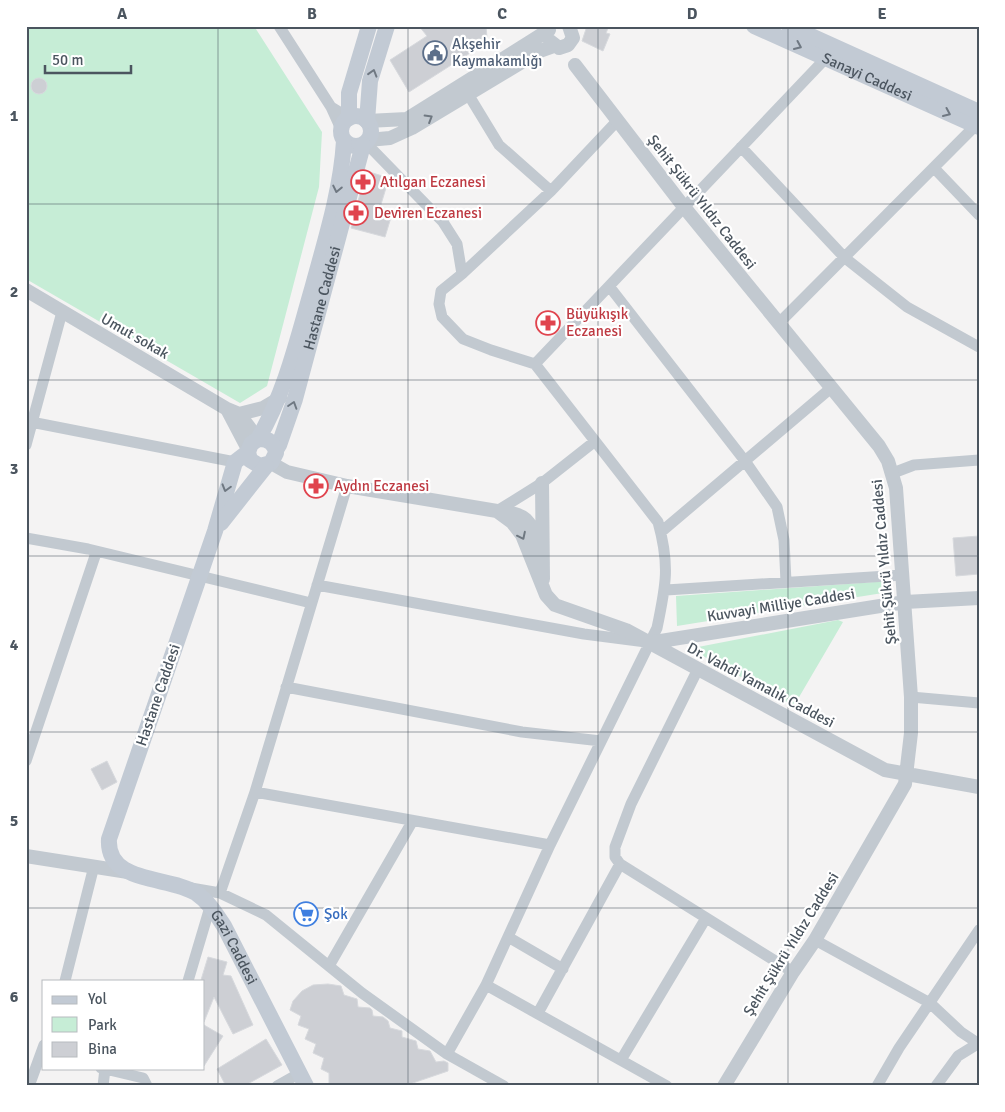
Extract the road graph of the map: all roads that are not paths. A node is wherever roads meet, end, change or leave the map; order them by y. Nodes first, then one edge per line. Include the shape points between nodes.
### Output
1 (279, 26) edge
2 (369, 26) edge
3 (387, 26) edge
4 (754, 26) edge
5 (789, 26) edge
6 (550, 28) edge
7 (566, 36) edge
8 (825, 59) junction
9 (468, 94) junction
10 (618, 120) junction
11 (367, 121) junction
12 (978, 122) edge
13 (345, 129) junction
14 (366, 142) junction
15 (741, 147) junction
16 (935, 169) junction
17 (551, 191) junction
18 (684, 207) junction
19 (979, 215) edge
20 (845, 258) junction
21 (462, 274) junction
22 (609, 286) junction
23 (26, 290) edge
24 (62, 312) junction
25 (779, 323) junction
26 (979, 347) edge
27 (535, 364) junction
28 (832, 388) junction
29 (280, 398) junction
30 (233, 411) junction
31 (30, 421) edge
32 (594, 442) junction
33 (26, 445) edge
34 (251, 447) junction
35 (271, 460) junction
36 (979, 460) edge
37 (745, 461) junction
38 (235, 462) junction
39 (893, 473) junction
40 (542, 483) junction
41 (347, 486) junction
42 (497, 511) junction
43 (215, 530) junction
44 (661, 532) junction
45 (26, 538) edge
46 (541, 550) junction
47 (96, 553) junction
48 (903, 575) junction
49 (199, 577) junction
50 (786, 582) junction
51 (317, 585) junction
52 (543, 585) junction
53 (666, 590) junction
54 (979, 598) edge
55 (905, 602) junction
56 (311, 603) junction
57 (648, 643) junction
58 (698, 669) junction
59 (286, 687) junction
60 (911, 697) junction
61 (979, 704) edge
62 (601, 741) junction
63 (27, 757) edge
64 (907, 775) junction
65 (979, 787) edge
66 (255, 792) junction
67 (412, 822) junction
68 (550, 846) junction
69 (111, 853) junction
70 (26, 856) edge
71 (620, 864) junction
72 (94, 866) junction
73 (128, 872) junction
74 (185, 887) junction
75 (220, 893) junction
76 (210, 907) junction
77 (706, 918) junction
78 (978, 934) edge
79 (508, 937) junction
80 (815, 940) junction
81 (329, 966) junction
82 (562, 969) junction
83 (792, 972) junction
84 (65, 980) edge
85 (188, 980) edge
86 (486, 984) junction
87 (930, 1003) junction
88 (538, 1013) junction
89 (979, 1044) edge
90 (42, 1051) edge
91 (447, 1054) junction
92 (620, 1060) junction
93 (103, 1070) edge
94 (108, 1070) edge
95 (146, 1077) edge
96 (303, 1080) edge
97 (496, 1084) edge
98 (29, 1086) edge
99 (103, 1086) edge
100 (277, 1086) edge
101 (668, 1086) edge
102 (724, 1086) edge
103 (877, 1086) edge
104 (936, 1086) edge

1 - 13 street
2 - 13 main road, Hastane Caddesi via 350,93
11 -> 3 main road via 370,81
4 -> 8 main road, Sanayi Caddesi
5 - 12 main road, Sanayi Caddesi
6 - 7 street via 549,39
6 - 11 street via 407,119
7 - 9 street
7 - 10 street, Şehit Şükrü Yıldız Caddesi via 575,65
8 -> 12 main road, Sanayi Caddesi
8 - 15 street
14 -> 9 street via 390,138 412,128
9 - 17 street via 499,145
10 - 17 street
10 - 18 street, Şehit Şükrü Yıldız Caddesi
11 - 13 main road via 358,116
11 - 14 main road via 371,130
12 - 16 street
13 - 14 main road via 353,146
13 -> 29 main road, Hastane Caddesi via 340,176 325,240
14 - 21 street via 443,222 457,244
35 -> 14 main road, Hastane Caddesi via 280,445 295,399
15 - 18 street
15 - 20 street
16 - 19 street
16 - 20 street
17 - 21 street
18 - 22 street
18 - 25 street, Şehit Şükrü Yıldız Caddesi
20 - 25 street
20 - 26 street via 907,308
21 - 27 street via 441,291 442,317 463,338
22 - 27 street
22 - 37 street
23 - 24 street, Umut sokak
24 - 30 street, Umut sokak
24 - 31 street
25 - 28 street, Şehit Şükrü Yıldız Caddesi
27 - 32 street
28 - 37 street
28 - 39 street, Şehit Şükrü Yıldız Caddesi via 879,446
29 - 30 street via 263,408
29 - 34 main road, Hastane Caddesi
30 - 34 street
31 - 33 street
31 - 38 street
32 - 40 street
32 - 44 street via 658,522
34 - 35 main road via 252,462 260,466
34 - 35 main road via 269,441
34 - 38 main road, Hastane Caddesi
35 - 41 street, Dr. Vahdi Yamalık Caddesi via 287,472
35 - 43 main road, Hastane Caddesi
36 - 39 street via 914,465
37 - 44 street
37 - 50 street via 777,508 784,540
38 -> 43 main road, Hastane Caddesi
39 - 48 street, Şehit Şükrü Yıldız Caddesi
40 - 42 street
40 - 46 street, Dr. Vahdi Yamalık Caddesi
41 - 42 street, Dr. Vahdi Yamalık Caddesi
41 - 51 street
42 - 46 street, Dr. Vahdi Yamalık Caddesi via 516,513 527,519
42 -> 52 street, Dr. Vahdi Yamalık Caddesi via 522,534
43 - 49 main road, Hastane Caddesi
44 - 53 street via 666,550
45 - 47 street
46 - 52 street, Dr. Vahdi Yamalık Caddesi
47 - 49 street
47 - 63 street
48 - 50 street
48 - 55 street, Şehit Şükrü Yıldız Caddesi
49 - 56 street
49 - 69 main road, Hastane Caddesi via 112,829
50 - 53 street
51 - 56 street
51 - 57 street
52 - 57 street, Dr. Vahdi Yamalık Caddesi via 555,606 626,630
53 - 57 street via 657,628
54 - 55 street, Kuvvayi Milliye Caddesi
55 - 57 street, Kuvvayi Milliye Caddesi
55 - 60 street, Şehit Şükrü Yıldız Caddesi
56 - 59 street
57 - 58 street, Dr. Vahdi Yamalık Caddesi
57 - 62 street
58 - 64 street, Dr. Vahdi Yamalık Caddesi via 864,760 885,770
58 - 71 street via 630,804 615,847 615,857
59 - 62 street via 522,732
59 - 66 street
60 - 61 street
60 - 64 street, Şehit Şükrü Yıldız Caddesi
62 - 68 street
64 - 65 street, Dr. Vahdi Yamalık Caddesi
64 - 80 street, Şehit Şükrü Yıldız Caddesi via 899,795
66 - 67 street
66 - 75 street
67 - 68 street
67 - 81 street
68 - 79 street
69 - 72 street
69 - 73 main road, Gazi Caddesi
70 - 72 street
71 - 77 street
71 - 82 street
72 - 73 street
72 - 84 street
73 - 74 main road, Gazi Caddesi
74 - 75 street
74 - 76 main road, Gazi Caddesi
75 - 81 street via 266,915
76 - 85 street
76 - 96 main road, Gazi Caddesi via 224,926
77 - 83 street
77 - 92 street
78 - 87 street
79 - 82 street
79 - 86 street
80 - 83 street, Şehit Şükrü Yıldız Caddesi
80 - 87 street
81 - 91 street
82 - 88 street
83 - 102 street, Şehit Şükrü Yıldız Caddesi
86 - 88 street
86 - 91 street
87 - 89 street via 960,1032
87 - 103 street
88 - 92 street
89 - 104 street via 958,1056
90 - 98 street
91 - 97 street
92 - 101 street
93 - 99 street
94 - 95 street
96 - 100 street

